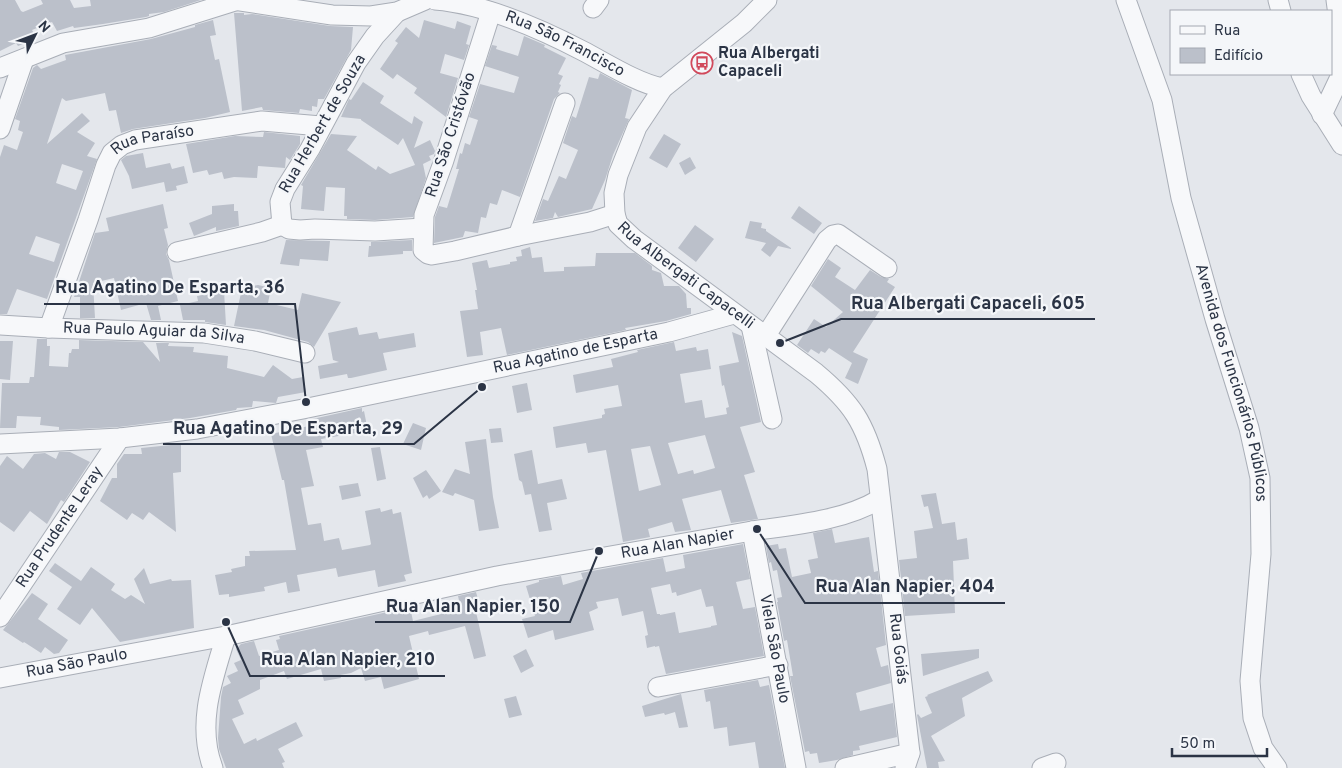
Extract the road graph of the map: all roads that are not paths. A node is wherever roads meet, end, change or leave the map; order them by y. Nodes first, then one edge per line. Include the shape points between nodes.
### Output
1 (235, 0) edge
2 (425, 0) edge
3 (435, 0) edge
4 (767, 0) edge
5 (1126, 0) edge
6 (1336, 0) edge
7 (397, 12) junction
8 (492, 12) junction
9 (24, 59) junction
10 (0, 68) edge
11 (1300, 75) edge
12 (664, 88) junction
13 (1342, 101) edge
14 (565, 103) dead end
15 (1322, 114) junction
16 (321, 126) junction
17 (0, 129) edge
18 (1342, 145) edge
19 (615, 214) junction
20 (282, 225) junction
21 (423, 228) junction
22 (518, 236) junction
23 (177, 252) dead end
24 (887, 268) dead end
25 (734, 314) junction
26 (0, 325) edge
27 (49, 328) junction
28 (758, 332) junction
29 (305, 353) dead end
30 (772, 419) dead end
31 (120, 438) junction
32 (0, 444) edge
33 (880, 499) junction
34 (752, 531) junction
35 (0, 617) edge
36 (226, 636) junction
37 (151, 650) joint
38 (778, 665) junction
39 (0, 678) edge
40 (658, 686) dead end
41 (907, 760) edge
42 (212, 768) edge
43 (796, 768) edge
44 (845, 768) edge
45 (1277, 768) edge

1 - 7 street via 332,15 371,16
1 - 9 street via 149,28 62,43
2 - 7 street
3 - 8 street, Rua São Francisco via 453,1
4 - 12 street, Rua Albergati Capacelli via 744,23
5 - 45 street, Avenida dos Funcionários Públicos via 1162,100 1181,198 1249,428 1260,478 1261,554 1251,690 1253,718 1263,748
6 - 15 street via 1340,76
7 - 16 street, Rua Herbert de Souza via 356,63
8 - 12 street, Rua São Francisco via 533,27 625,73
8 - 21 street, Rua São Cristóvão via 424,215
9 - 10 street
9 - 17 street
11 - 15 street
12 - 19 street, Rua Albergati Capacelli via 637,127 618,175 614,193
13 - 15 street
14 - 22 street
15 - 18 street
16 - 20 street, Rua Herbert de Souza via 281,197
16 - 27 street, Rua Paraíso via 262,121 135,140 122,145 112,153 106,165
19 - 22 street
19 - 25 street, Rua Albergati Capacelli via 618,224 628,235
20 - 21 street via 300,230
20 - 23 street
21 - 22 street, Rua São Cristóvão via 423,250 432,255
24 - 28 street via 838,234 833,235
25 - 28 street, Rua Albergati Capacelli
25 - 31 street, Rua Agatino de Esparta via 669,332 303,409 197,429
26 - 27 street, Rua Paulo Aguiar da Silva
27 - 29 street, Rua Paulo Aguiar da Silva via 204,333
28 - 30 street
28 - 33 street, Rua Albergati Capacelli via 816,373 855,412 871,447
31 - 32 street, Rua Agatino de Esparta
31 - 35 street, Rua Prudente Leray
33 - 34 street, Rua Alan Napier via 854,512
33 - 41 street, Rua Goiás
34 - 36 street, Rua Alan Napier via 497,576
34 - 38 street, Viela São Paulo
36 - 37 street, Rua Alan Napier
36 - 42 street via 206,713 204,732
37 - 39 street, Rua São Paulo
38 - 40 street
38 - 43 street, Viela São Paulo
41 - 44 street

